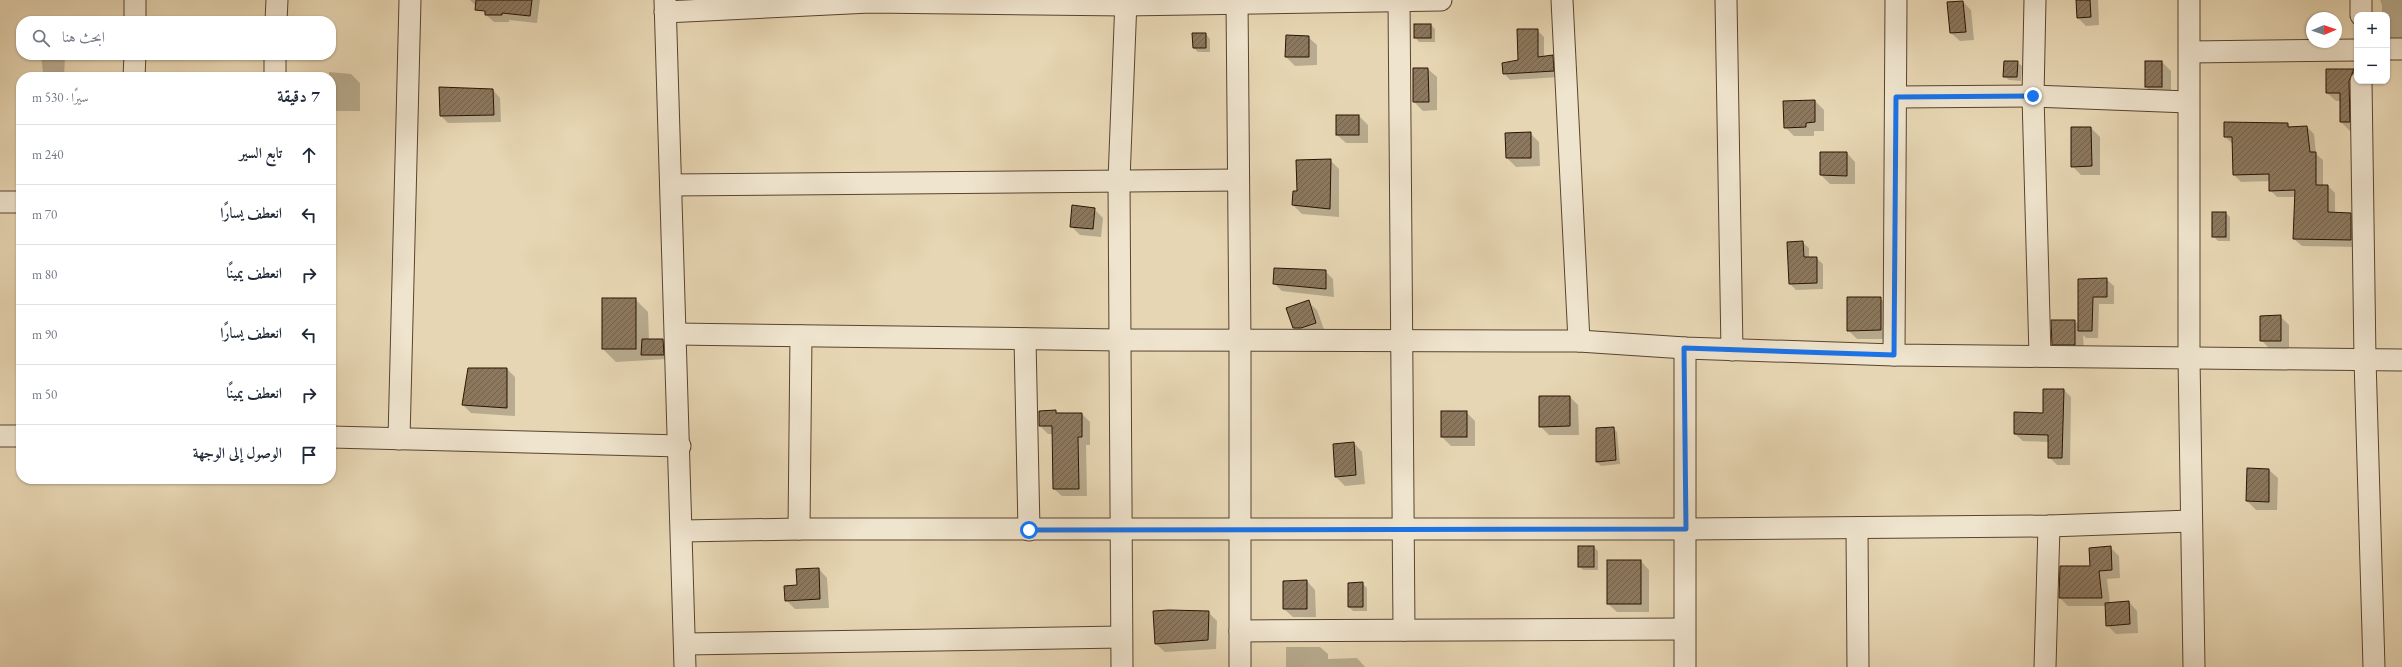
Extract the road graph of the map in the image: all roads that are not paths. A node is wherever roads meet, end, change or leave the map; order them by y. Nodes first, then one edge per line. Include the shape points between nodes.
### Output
1 (135, 0) edge
2 (277, 0) edge
3 (410, 0) edge
4 (1440, 0) edge
5 (1562, 0) edge
6 (1726, 0) edge
7 (1896, 0) edge
8 (2035, 0) edge
9 (2190, 0) edge
10 (2361, 0) edge
11 (870, 1) edge
12 (1237, 1) edge
13 (1399, 1) edge
14 (1126, 3) edge
15 (665, 6) edge
16 (2361, 12) edge
17 (135, 16) edge
18 (276, 16) edge
19 (2390, 49) edge
20 (2402, 49) edge
21 (2354, 50) edge
22 (2190, 52) junction
23 (135, 60) edge
24 (275, 60) edge
25 (134, 72) edge
26 (275, 72) edge
27 (2361, 84) edge
28 (2033, 96) junction
29 (1896, 97) junction
30 (2188, 102) junction
31 (1119, 180) junction
32 (1238, 180) junction
33 (671, 185) junction
34 (0, 202) edge
35 (16, 202) edge
36 (676, 334) junction
37 (801, 336) junction
38 (1025, 339) junction
39 (1120, 340) junction
40 (1240, 341) junction
41 (1579, 341) junction
42 (1400, 342) junction
43 (1684, 348) junction
44 (1732, 350) junction
45 (1894, 355) junction
46 (2040, 356) junction
47 (2189, 358) junction
48 (2365, 359) junction
49 (2402, 360) edge
50 (0, 436) edge
51 (16, 436) edge
52 (336, 438) edge
53 (399, 438) junction
54 (680, 446) junction
55 (2191, 522) junction
56 (2049, 526) junction
57 (1857, 528) junction
58 (800, 529) junction
59 (1122, 529) junction
60 (1403, 529) junction
61 (1686, 529) junction
62 (1029, 530) junction
63 (1239, 530) junction
64 (682, 531) junction
65 (1684, 629) junction
66 (1404, 630) junction
67 (1240, 631) junction
68 (1121, 637) junction
69 (686, 644) junction
70 (685, 667) edge
71 (1122, 667) edge
72 (1240, 667) edge
73 (1685, 667) edge
74 (1858, 667) edge
75 (2044, 667) edge
76 (2194, 667) edge
77 (2374, 667) edge

1 - 17 street
2 - 18 street
3 - 53 street
4 - 13 street
5 - 41 street
6 - 44 street
7 - 29 street
8 - 28 street
9 - 22 street
10 - 16 street
11 - 14 street
11 - 15 street
12 - 13 street
12 - 14 street
12 - 32 street
13 - 42 street
14 - 31 street
15 - 33 street
19 - 20 street
21 - 22 street
22 - 30 street
23 - 25 street
24 - 26 street
27 - 48 street
28 - 29 street
28 - 30 street
28 - 46 street
29 - 45 street
30 - 47 street
31 - 32 street
31 - 33 street
31 - 39 street
32 - 40 street
33 - 36 street
34 - 35 street
36 - 37 street
36 - 54 street
37 - 38 street
37 - 58 street
38 - 39 street
38 - 62 street
39 - 40 street
39 - 59 street
40 - 42 street
40 - 63 street
41 - 42 street
41 - 43 street
42 - 60 street
43 - 44 street
43 - 61 street
44 - 45 street
45 - 46 street
46 - 47 street
47 - 48 street
47 - 55 street
48 - 49 street
48 - 77 street
50 - 51 street
52 - 53 street
53 - 54 street
54 - 64 street
55 - 56 street
55 - 76 street
56 - 57 street
56 - 75 street
57 - 61 street
57 - 74 street
58 - 62 street
58 - 64 street
59 - 62 street
59 - 63 street
59 - 68 street
60 - 61 street
60 - 63 street
60 - 66 street
61 - 65 street
63 - 67 street
64 - 69 street
65 - 66 street
65 - 73 street
66 - 67 street
67 - 72 street
68 - 69 street
68 - 71 street
69 - 70 street

